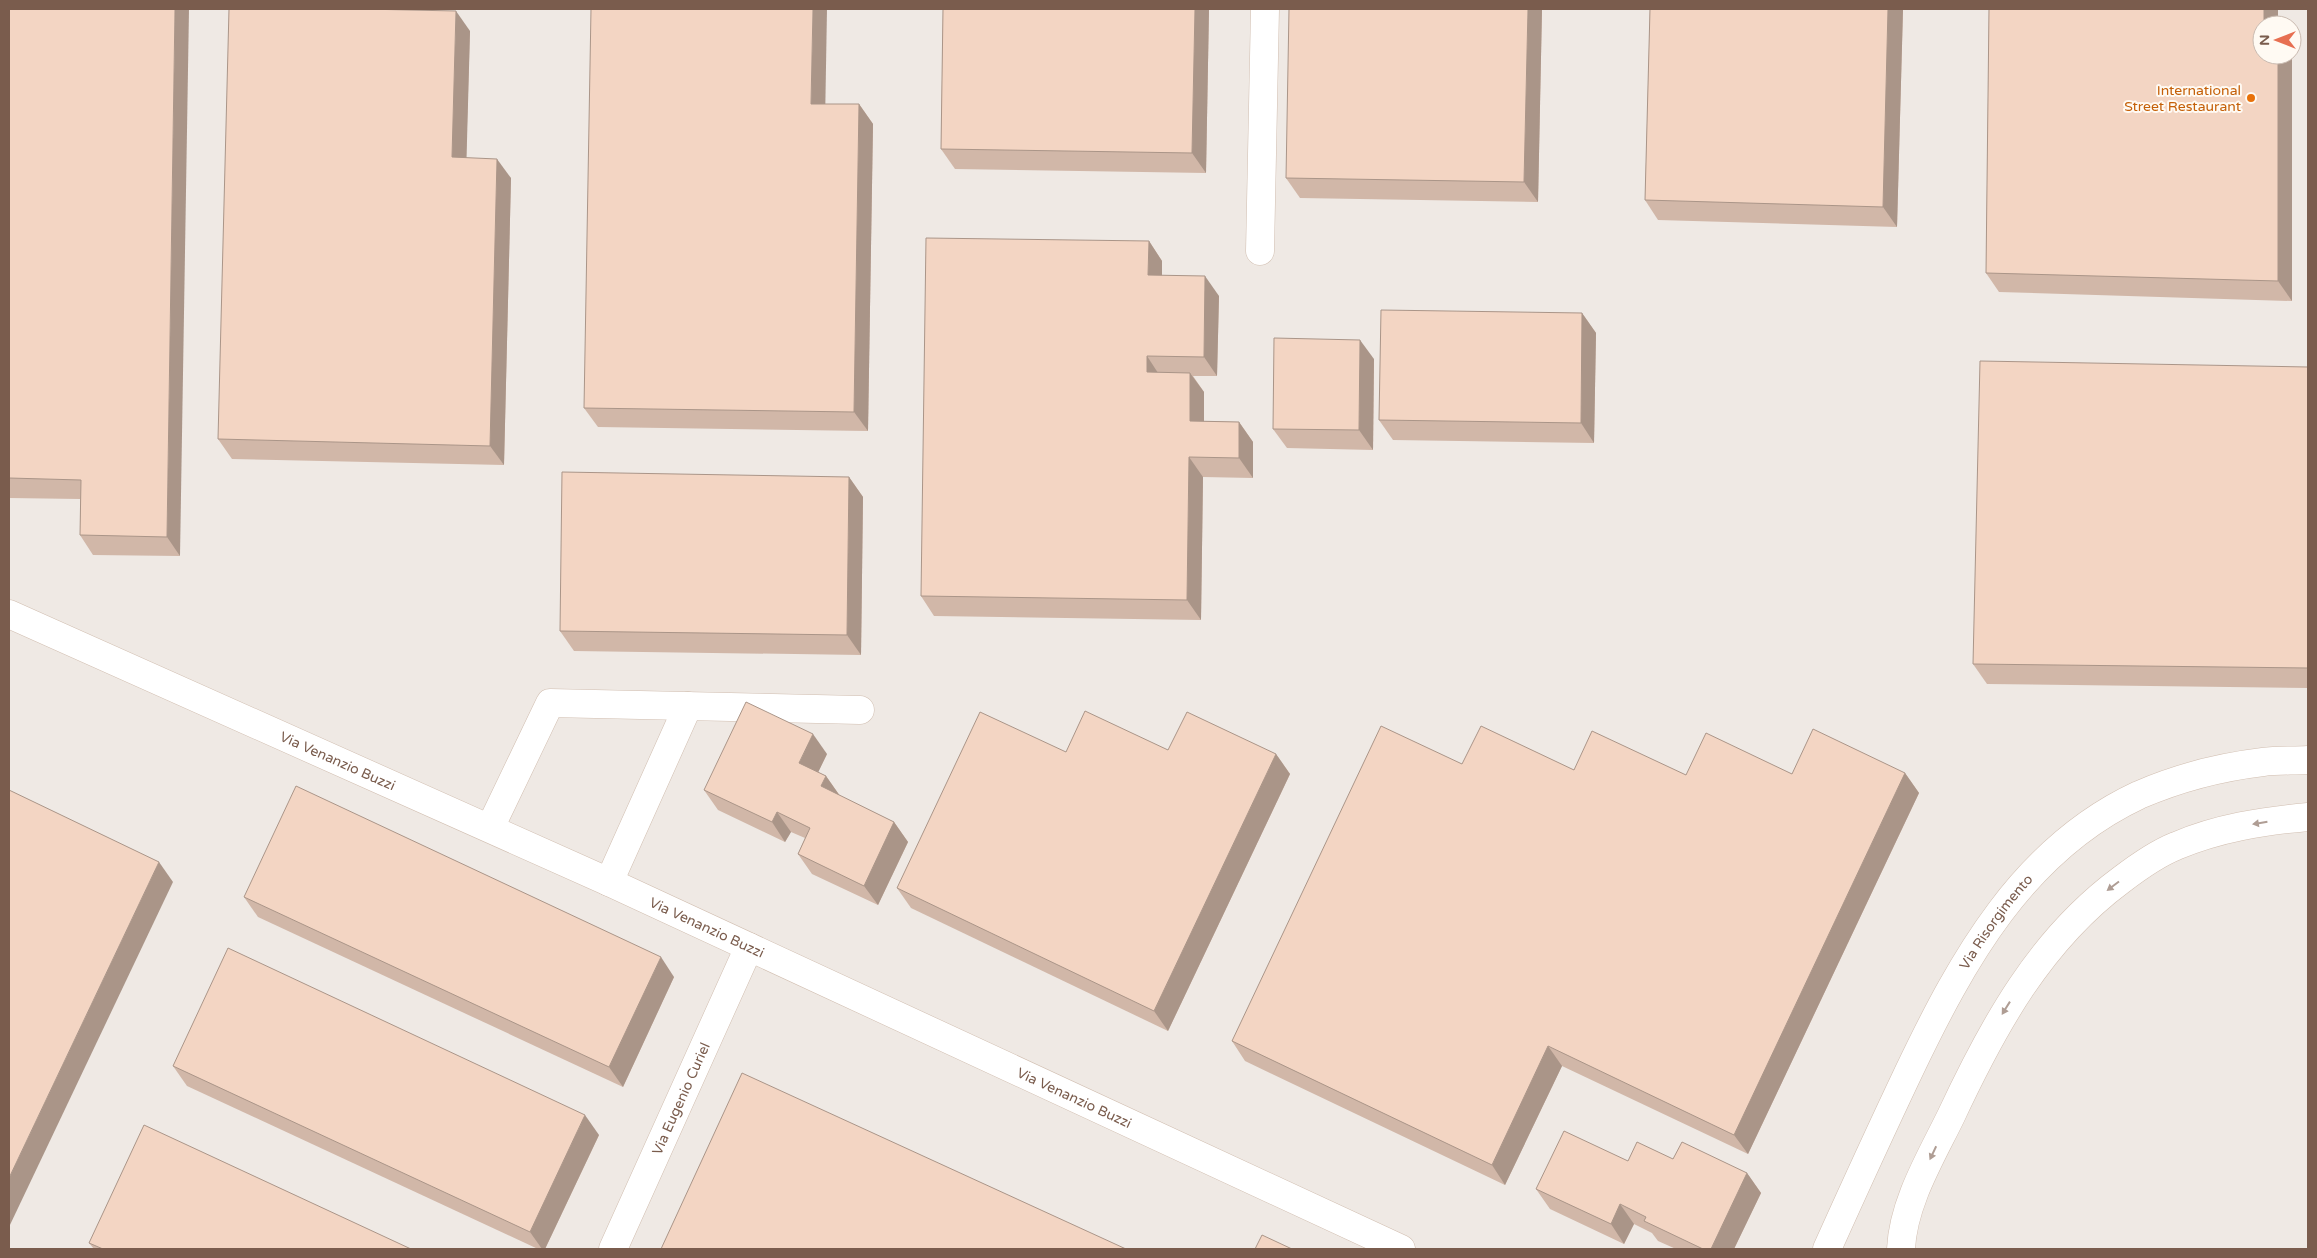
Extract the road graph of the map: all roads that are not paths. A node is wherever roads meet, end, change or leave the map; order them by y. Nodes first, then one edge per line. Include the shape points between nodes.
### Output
1 (1265, 9) edge
2 (1260, 251) dead end
3 (9, 614) edge
4 (688, 706) junction
5 (860, 710) dead end
6 (2308, 760) edge
7 (2308, 817) edge
8 (490, 828) junction
9 (609, 882) junction
10 (749, 947) junction
11 (613, 1249) edge
12 (1401, 1249) edge
13 (1827, 1249) edge
14 (1901, 1249) edge

1 - 2 street
3 - 8 street, Via Venanzio Buzzi
4 - 5 street
4 - 8 street via 550,703
4 - 9 street
6 - 13 street, Via Risorgimento via 2230,768 2162,786 2087,825 2033,871 1980,938 1942,1002
7 -> 14 street via 2253,824 2175,846 2134,870 2075,919 2020,985 1978,1057 1918,1184 1902,1231
8 - 9 street, Via Venanzio Buzzi
9 - 10 street, Via Venanzio Buzzi
10 - 11 street, Via Eugenio Curiel
10 - 12 street, Via Venanzio Buzzi

